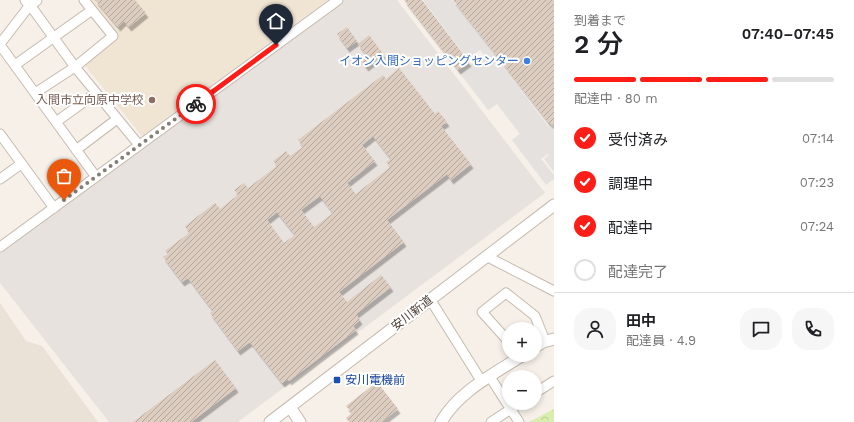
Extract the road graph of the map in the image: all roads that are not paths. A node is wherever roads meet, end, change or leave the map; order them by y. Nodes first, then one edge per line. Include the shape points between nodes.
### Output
1 (84, 0) edge
2 (338, 0) edge
3 (30, 2) edge
4 (92, 10) junction
5 (54, 38) junction
6 (0, 44) edge
7 (15, 65) junction
8 (75, 67) junction
9 (35, 93) junction
10 (96, 93) junction
11 (117, 119) junction
12 (56, 122) junction
13 (0, 134) edge
14 (139, 145) junction
15 (76, 150) junction
16 (21, 164) junction
17 (96, 177) junction
18 (0, 179) edge
19 (554, 205) edge
20 (54, 208) junction
21 (0, 247) edge
22 (486, 256) junction
23 (554, 291) edge
24 (430, 299) junction
25 (539, 322) edge
26 (542, 327) edge
27 (502, 334) edge
28 (550, 340) edge
29 (512, 362) edge
30 (486, 379) junction
31 (554, 381) edge
32 (542, 389) edge
33 (502, 397) edge
34 (290, 407) junction
35 (509, 410) edge
36 (513, 410) edge
37 (270, 422) edge
38 (300, 422) edge
39 (441, 422) edge
40 (491, 422) edge
41 (519, 422) edge

1 - 4 street
2 - 14 street
3 - 5 street
3 - 6 street
4 - 5 street
4 - 8 street via 113,36
5 - 7 street
5 - 8 street
6 - 7 street
7 - 9 street
8 - 9 street
8 - 10 street
9 - 12 street
10 - 11 street
10 - 12 street
11 - 14 street
11 - 15 street
12 - 15 street
13 - 16 street
14 - 17 street
15 - 17 street
16 - 18 street
16 - 20 street
17 - 20 street
19 - 22 street, 安川新道
20 - 21 street
22 - 23 street
22 - 24 street, 安川新道
24 - 30 street
24 - 34 street, 安川新道
25 - 27 street via 535,316 506,293 482,312
26 - 28 street
29 - 30 street
30 - 33 street
30 - 39 street via 462,396 448,410
31 - 32 street
34 - 37 street, 安川新道
34 - 38 street
35 - 40 street
36 - 41 street

